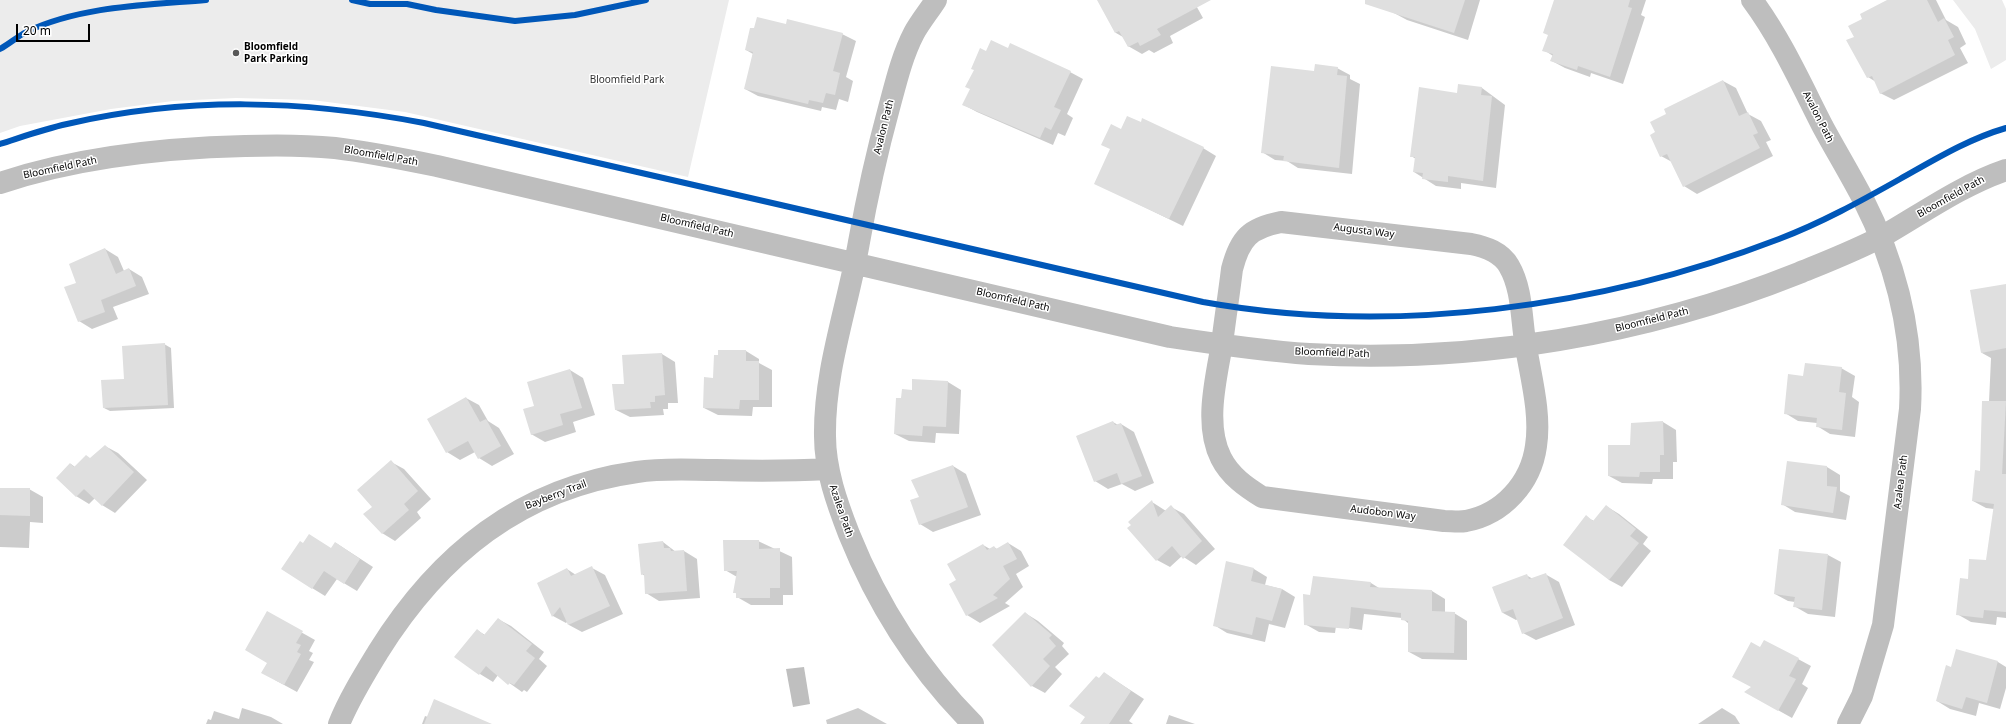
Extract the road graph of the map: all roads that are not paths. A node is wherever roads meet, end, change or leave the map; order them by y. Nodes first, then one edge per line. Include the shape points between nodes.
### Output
1 (936, 0) edge
2 (1752, 0) edge
3 (2006, 170) edge
4 (0, 183) edge
5 (1879, 238) junction
6 (855, 263) junction
7 (1222, 345) junction
8 (1525, 346) junction
9 (828, 469) junction
10 (339, 724) edge
11 (973, 724) edge
12 (1848, 724) edge

1 - 6 street, Avalon Path via 914,33 902,61 877,154
2 - 5 street, Avalon Path via 1771,26 1863,200
3 - 5 street, Bloomfield Path via 1971,184
4 - 6 street, Bloomfield Path via 96,160 170,150 259,146 335,148 437,166
5 - 8 street, Bloomfield Path via 1799,273 1703,306 1618,329
5 - 12 street, Azalea Path via 1900,296 1904,315 1910,359 1910,409 1883,624 1862,696
6 - 7 street, Bloomfield Path via 1170,337
6 - 9 street, Azalea Path via 837,339 827,405 825,436
7 - 8 street, Bloomfield Path via 1309,354 1353,355 1455,352
7 - 8 street, Augusta Way via 1232,269 1239,247 1253,231 1264,225 1281,222 1489,248 1509,265 1515,279
7 - 8 street, Audobon Way via 1213,417 1214,438 1220,458 1231,474 1246,487 1262,497 1281,501 1444,521 1466,521 1505,503 1519,490 1531,469 1537,422
9 - 10 street, Bayberry Trail via 638,472 598,480 523,507 482,534 446,565 415,599 362,677
9 - 11 street, Azalea Path via 837,503 854,547 870,584 898,634 919,663

